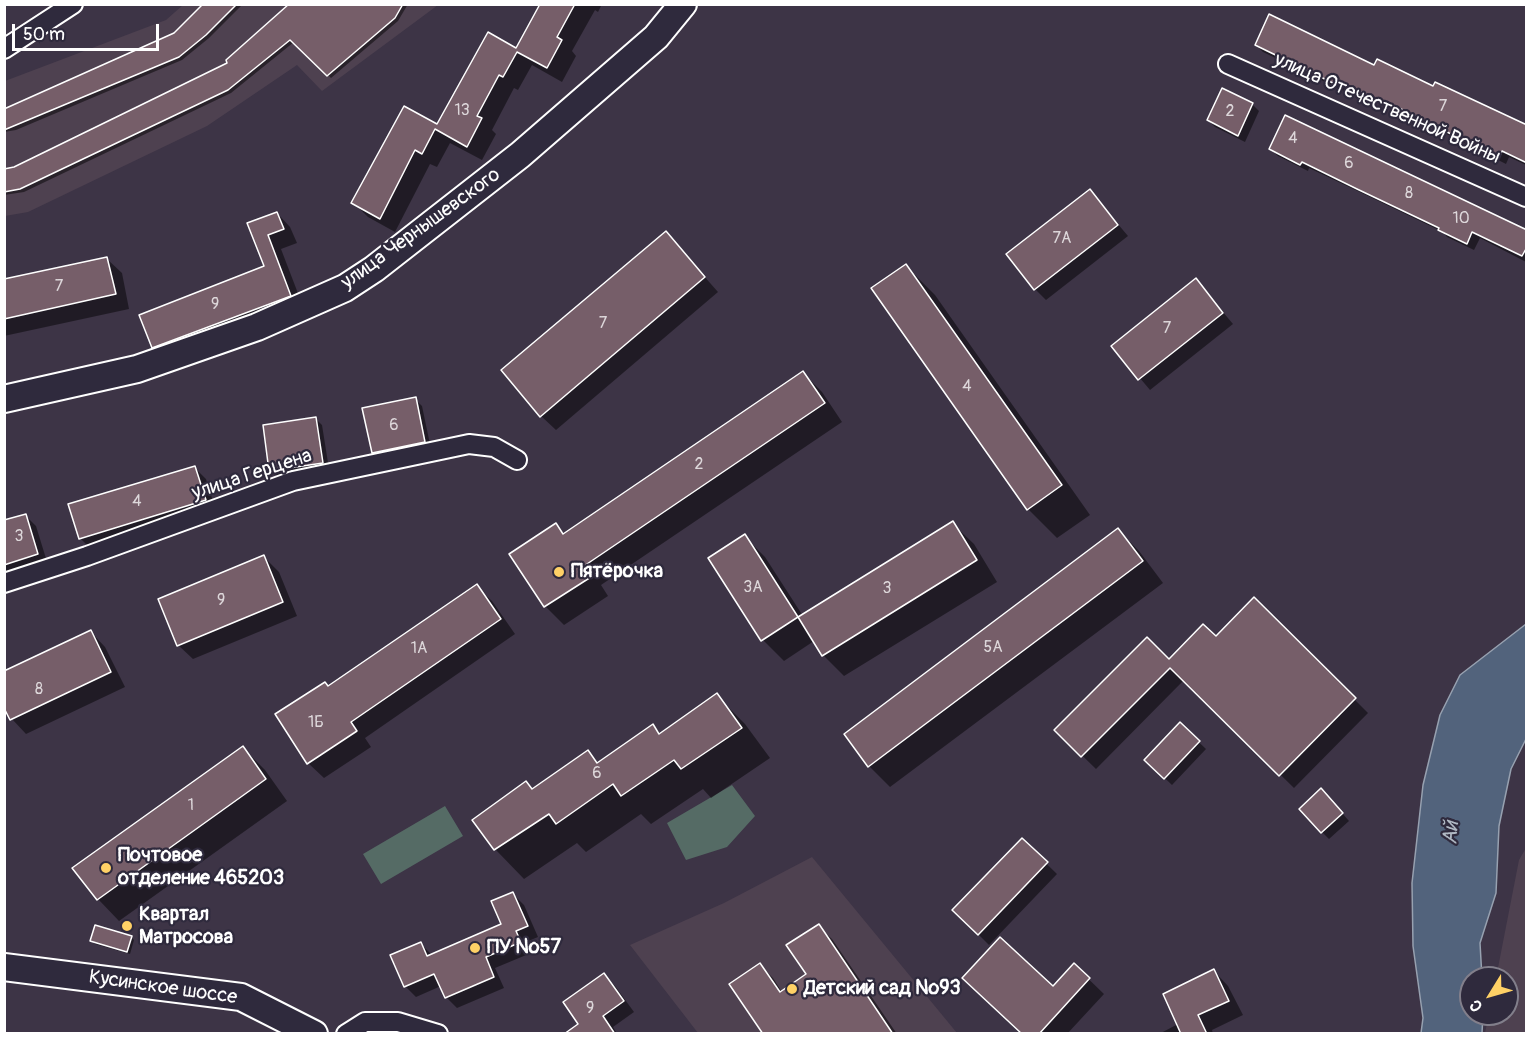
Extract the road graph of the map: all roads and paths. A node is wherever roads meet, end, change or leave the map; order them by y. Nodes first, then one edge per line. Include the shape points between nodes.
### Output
1 (73, 4) edge
2 (683, 4) edge
3 (4, 49) edge
4 (1228, 64) dead end
5 (1527, 196) edge
6 (4, 399) edge
7 (517, 460) dead end
8 (4, 583) edge
9 (4, 967) edge
10 (314, 1034) edge
11 (346, 1034) edge
12 (438, 1034) edge

1 - 3 street
2 - 6 main road, улица Чернышевского via 656,37 520,155 345,288 257,327 137,369
4 - 5 street, улица Отечественной Войны
7 - 8 street, улица Герцена via 494,447 469,444 293,481
9 - 10 main road, Кусинское шоссе via 241,997
11 - 12 street via 365,1022 398,1022

